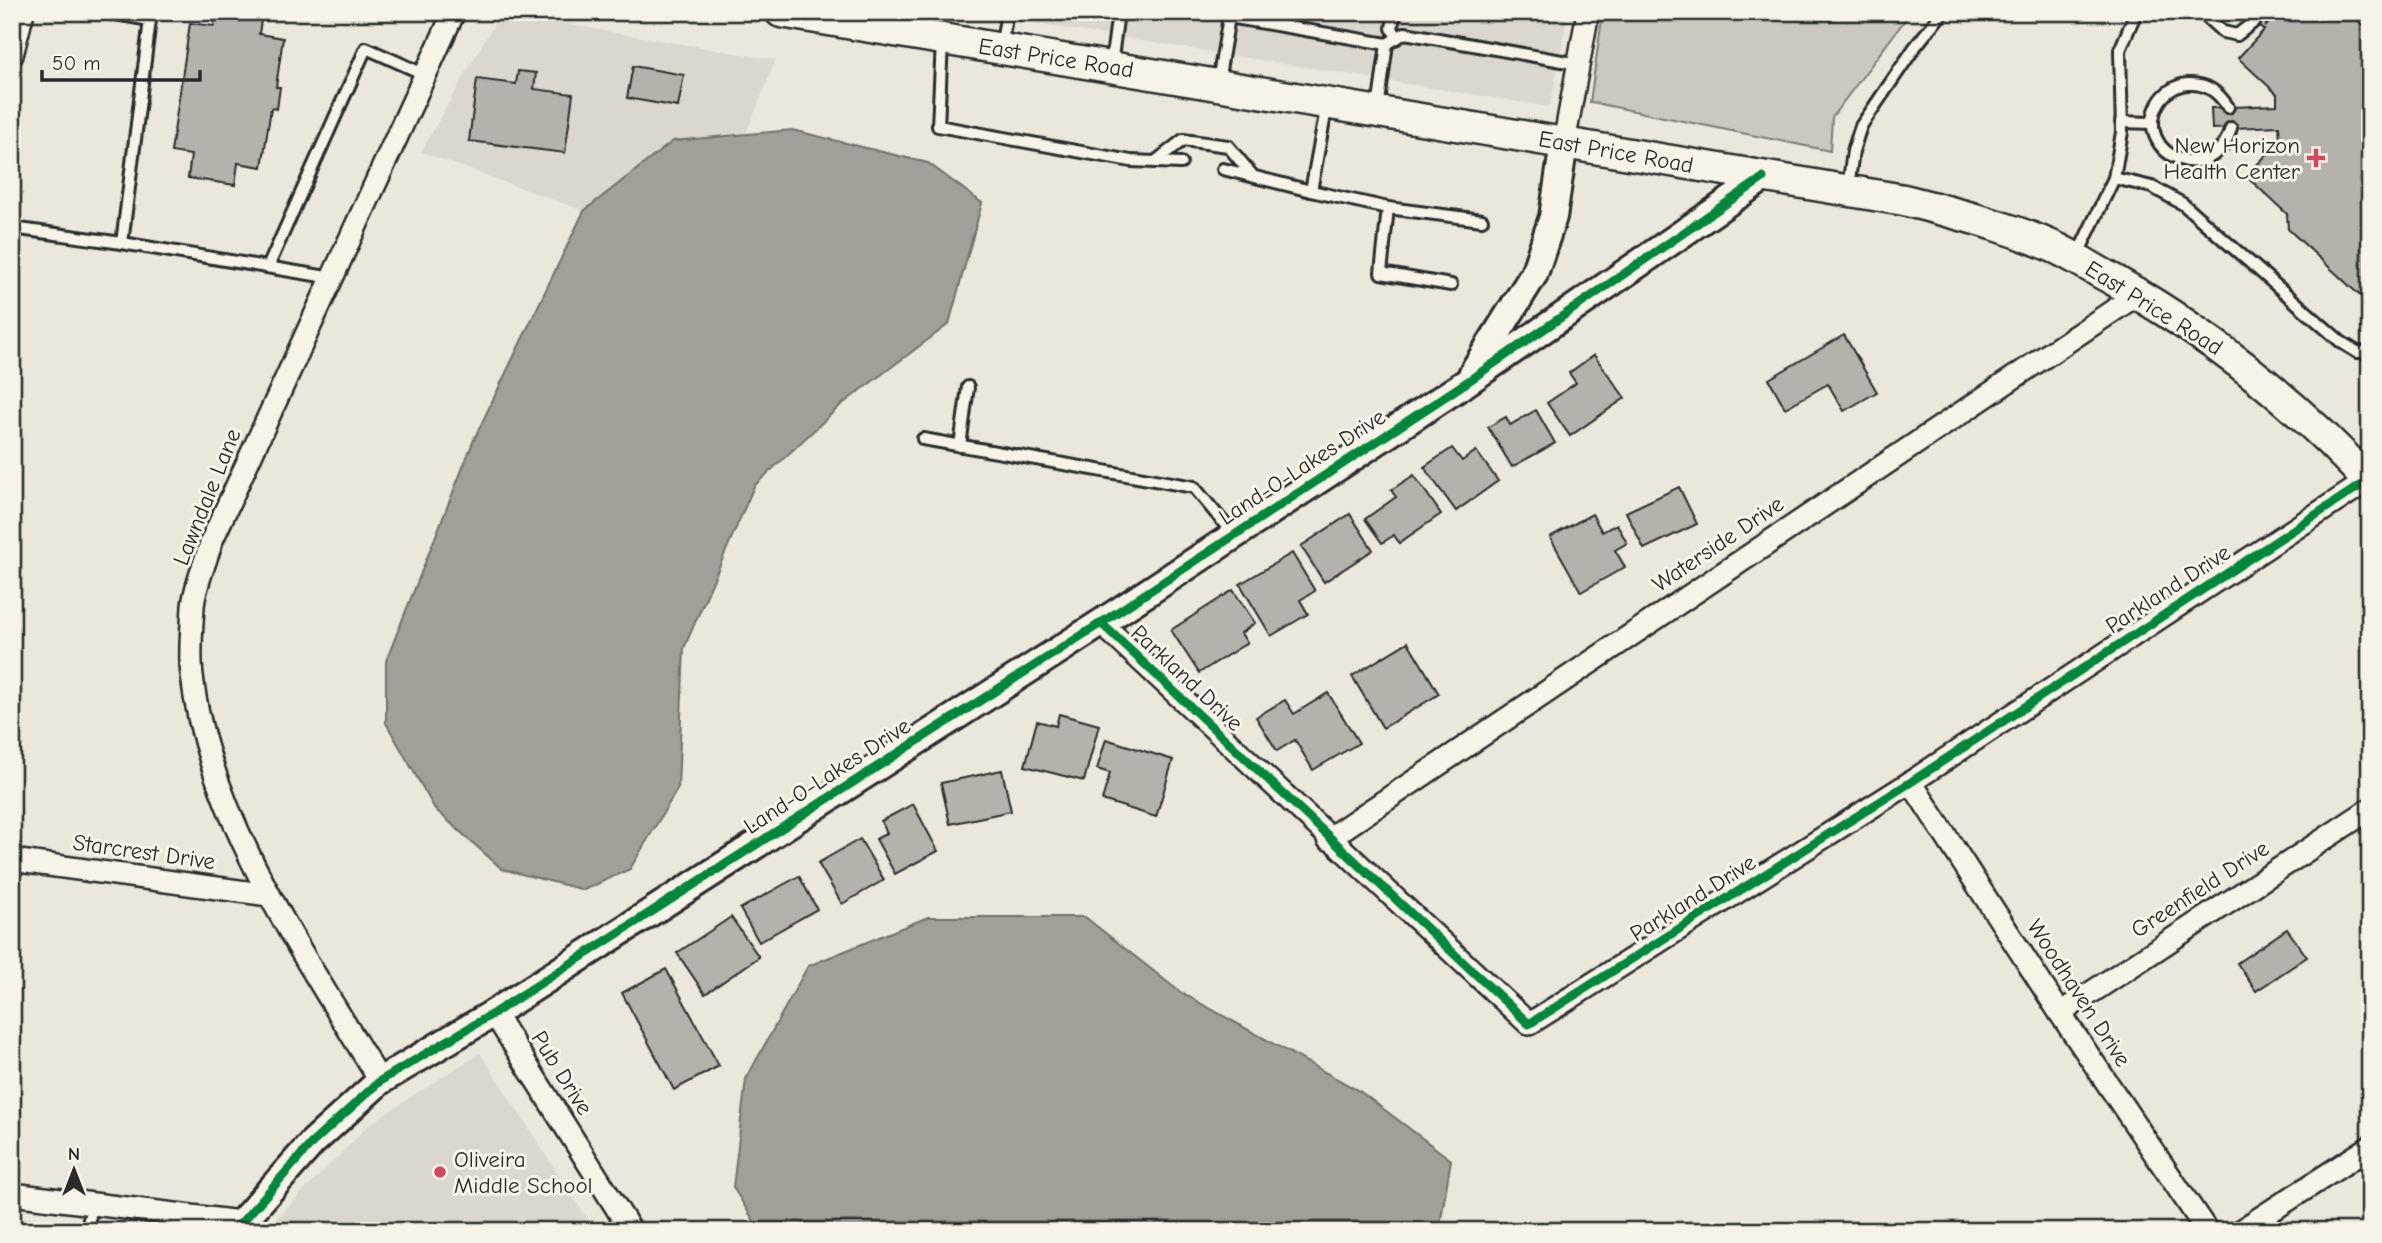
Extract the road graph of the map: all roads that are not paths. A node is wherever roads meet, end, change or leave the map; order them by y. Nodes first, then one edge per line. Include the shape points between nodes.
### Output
1 (23, 12) edge
2 (104, 12) edge
3 (454, 12) edge
4 (781, 12) edge
5 (1007, 12) edge
6 (1118, 12) edge
7 (1395, 12) edge
8 (1588, 12) edge
9 (1943, 12) edge
10 (2136, 12) edge
11 (2200, 12) edge
12 (1229, 15) edge
13 (2260, 16) edge
14 (942, 39) junction
15 (1392, 41) junction
16 (1001, 49) junction
17 (12, 55) edge
18 (1579, 64) junction
19 (1111, 67) junction
20 (426, 75) junction
21 (1217, 85) junction
22 (1327, 103) junction
23 (2228, 107) dead end
24 (1377, 112) junction
25 (2121, 122) junction
26 (2153, 123) junction
27 (2231, 128) dead end
28 (1564, 143) junction
29 (1155, 162) junction
30 (1181, 163) dead end
31 (1223, 169) dead end
32 (1254, 177) junction
33 (1763, 178) junction
34 (2115, 178) junction
35 (1311, 191) junction
36 (1848, 191) junction
37 (1388, 208) junction
38 (1482, 220) dead end
39 (12, 229) edge
40 (122, 243) junction
41 (2076, 259) junction
42 (268, 267) junction
43 (332, 278) junction
44 (1451, 285) dead end
45 (2137, 294) junction
46 (2370, 352) edge
47 (1467, 382) junction
48 (968, 387) dead end
49 (923, 439) dead end
50 (961, 446) junction
51 (2369, 482) edge
52 (1234, 535) junction
53 (1101, 623) junction
54 (1911, 782) junction
55 (2370, 809) edge
56 (1328, 838) junction
57 (12, 860) edge
58 (269, 895) junction
59 (494, 1013) junction
60 (2060, 1013) junction
61 (380, 1081) junction
62 (2370, 1147) edge
63 (12, 1194) edge
64 (93, 1204) junction
65 (237, 1226) edge
66 (86, 1231) edge
67 (631, 1231) edge
68 (2207, 1231) edge
69 (2240, 1231) edge

1 - 17 street
2 - 40 lane via 150,20
3 - 20 street, Lawndale Lane
4 - 14 main road, East Price Road
5 - 16 lane
6 - 19 lane
7 - 15 lane
8 - 18 street, Land-O-Lakes Drive
9 - 36 lane via 1861,126
10 - 25 lane via 2120,50
11 - 13 lane via 2223,32 2237,35
12 - 15 lane
12 - 21 lane
14 - 16 main road, East Price Road
14 - 29 lane via 938,125
15 - 18 lane via 1405,33
15 - 24 lane
16 - 19 main road, East Price Road
18 - 28 street, Land-O-Lakes Drive
19 - 21 main road, East Price Road
20 - 42 lane via 366,48
20 - 43 street, Lawndale Lane
21 - 22 main road, East Price Road
22 - 24 main road, East Price Road
22 - 35 lane
23 - 26 lane via 2208,86 2182,85 2161,99
24 - 28 main road, East Price Road
25 - 26 lane
25 - 34 lane
26 - 27 lane via 2161,148 2183,161 2196,162 2220,151
28 - 33 main road, East Price Road
28 - 47 street, Land-O-Lakes Drive via 1553,217 1534,274
29 - 30 lane
29 - 32 lane via 1183,140 1228,146
31 - 32 lane
32 - 35 lane
33 - 36 main road, East Price Road
33 - 47 street
34 - 41 lane
34 - 46 lane via 2152,187 2183,204 2341,342 2357,352
35 - 37 lane
36 - 41 main road, East Price Road via 1993,223
37 - 38 lane
37 - 44 lane via 1381,272
39 - 40 lane
40 - 42 lane
41 - 45 main road, East Price Road
42 - 43 lane
43 - 58 street, Lawndale Lane via 212,540 193,603 191,674 202,734 228,806
45 - 51 main road, East Price Road via 2228,353
45 - 56 street, Waterside Drive
47 - 52 street, Land-O-Lakes Drive
48 - 50 lane
49 - 50 lane
50 - 52 lane via 1194,487
51 - 54 street, Parkland Drive
52 - 53 street, Land-O-Lakes Drive
53 - 56 street, Parkland Drive
53 - 59 street, Land-O-Lakes Drive
54 - 56 street, Parkland Drive via 1529,1024
54 - 60 street, Woodhaven Drive
55 - 60 street, Greenfield Drive
57 - 58 street, Starcrest Drive
58 - 61 street, Lawndale Lane
59 - 61 street, Land-O-Lakes Drive
59 - 67 street, Pub Drive
60 - 68 street, Woodhaven Drive
61 - 65 street, Land-O-Lakes Drive via 312,1143
62 - 69 street
63 - 64 street
64 - 65 street
64 - 66 lane

